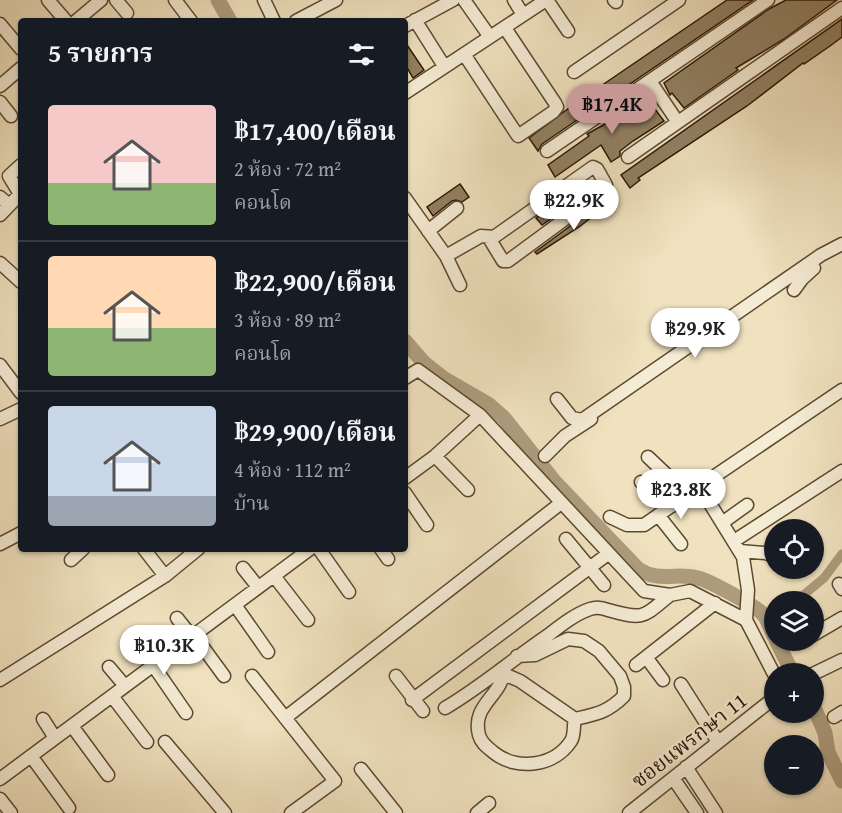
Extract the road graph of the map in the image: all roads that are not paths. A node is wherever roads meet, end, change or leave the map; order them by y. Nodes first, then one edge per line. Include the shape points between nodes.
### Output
1 (48, 0) edge
2 (101, 0) edge
3 (116, 0) edge
4 (175, 0) edge
5 (264, 0) edge
6 (336, 0) edge
7 (453, 0) edge
8 (464, 0) edge
9 (514, 0) edge
10 (679, 0) edge
11 (768, 0) edge
12 (543, 1) edge
13 (320, 4) edge
14 (842, 8) edge
15 (127, 13) dead end
16 (523, 15) junction
17 (63, 18) edge
18 (80, 18) edge
19 (189, 18) edge
20 (273, 18) edge
21 (300, 18) edge
22 (410, 23) edge
23 (0, 24) edge
24 (505, 28) junction
25 (568, 31) dead end
26 (490, 38) junction
27 (18, 45) edge
28 (465, 54) junction
29 (444, 66) junction
30 (18, 71) edge
31 (574, 72) dead end
32 (651, 81) junction
33 (0, 86) edge
34 (408, 91) edge
35 (0, 102) edge
36 (11, 116) dead end
37 (677, 121) junction
38 (547, 151) dead end
39 (628, 157) dead end
40 (18, 168) edge
41 (5, 179) edge
42 (18, 191) edge
43 (18, 196) edge
44 (3, 206) edge
45 (408, 206) edge
46 (457, 208) dead end
47 (428, 231) junction
48 (489, 238) junction
49 (842, 246) edge
50 (446, 256) junction
51 (0, 263) edge
52 (18, 279) edge
53 (460, 285) dead end
54 (794, 291) dead end
55 (0, 365) edge
56 (408, 376) edge
57 (18, 385) edge
58 (842, 390) edge
59 (557, 399) dead end
60 (603, 405) junction
61 (18, 410) edge
62 (480, 415) junction
63 (0, 419) edge
64 (435, 456) junction
65 (545, 456) dead end
66 (648, 457) dead end
67 (842, 471) edge
68 (408, 476) edge
69 (641, 482) dead end
70 (704, 484) junction
71 (468, 490) dead end
72 (688, 495) junction
73 (408, 497) edge
74 (561, 502) junction
75 (747, 505) dead end
76 (672, 506) junction
77 (658, 515) junction
78 (610, 517) dead end
79 (722, 523) junction
80 (427, 525) dead end
81 (18, 535) edge
82 (566, 539) dead end
83 (0, 544) edge
84 (681, 544) dead end
85 (737, 546) junction
86 (80, 552) edge
87 (146, 552) edge
88 (194, 552) edge
89 (306, 552) edge
90 (321, 552) edge
91 (764, 553) edge
92 (608, 554) junction
93 (71, 560) dead end
94 (590, 567) junction
95 (243, 568) dead end
96 (165, 576) junction
97 (274, 576) junction
98 (604, 585) dead end
99 (258, 587) junction
100 (349, 592) dead end
101 (670, 595) junction
102 (715, 603) junction
103 (235, 604) junction
104 (747, 615) junction
105 (177, 618) dead end
106 (842, 618) edge
107 (308, 620) dead end
108 (824, 629) edge
109 (193, 636) junction
110 (268, 652) dead end
111 (517, 656) junction
112 (646, 657) junction
113 (842, 660) edge
114 (769, 663) edge
115 (153, 665) junction
116 (636, 665) dead end
117 (109, 667) dead end
118 (824, 669) edge
119 (504, 670) junction
120 (224, 676) dead end
121 (252, 676) dead end
122 (396, 676) dead end
123 (0, 680) edge
124 (663, 680) dead end
125 (681, 684) dead end
126 (125, 686) junction
127 (112, 696) junction
128 (412, 700) junction
129 (764, 706) edge
130 (445, 708) dead end
131 (423, 711) dead end
132 (186, 712) dead end
133 (285, 718) junction
134 (43, 719) dead end
135 (575, 719) junction
136 (72, 726) junction
137 (56, 738) junction
138 (147, 742) dead end
139 (165, 742) dead end
140 (718, 742) junction
141 (31, 756) junction
142 (686, 767) junction
143 (361, 769) dead end
144 (108, 775) dead end
145 (673, 778) junction
146 (0, 779) edge
147 (0, 799) edge
148 (489, 803) dead end
149 (69, 808) dead end
150 (11, 813) edge
151 (225, 813) edge
152 (291, 813) edge
153 (396, 813) edge
154 (477, 813) edge
155 (628, 813) edge
156 (697, 813) edge
157 (716, 813) edge

1 - 17 street
2 - 18 street
3 - 15 street
4 - 19 street
5 - 20 street
6 - 13 street
7 - 22 street
8 - 26 street
9 - 16 street
10 - 31 street
11 - 32 street
12 - 16 street
12 - 25 street
13 - 21 street
14 - 37 street
16 - 24 street
22 - 29 street
23 - 27 street
24 - 26 street
24 - 28 street via 556,107 518,136
26 - 28 street
28 - 29 street
29 - 34 street
30 - 33 street
32 - 37 street
32 - 38 street
35 - 36 street
37 - 39 street
40 - 41 street
41 - 42 street
43 - 44 street
45 - 47 street
46 - 47 street
47 - 50 street
48 - 48 street via 593,167 606,185 508,261 503,261
48 - 50 street via 481,236
49 - 54 street via 807,273
49 - 60 street via 815,259
50 - 53 street
51 - 52 street
55 - 57 street
56 - 62 street via 418,370
58 - 70 street
59 - 60 street via 578,420
60 - 65 street via 597,415 565,436
61 - 63 street
62 - 64 street
62 - 74 street
64 - 68 street
64 - 71 street
66 - 72 street
67 - 85 street
69 - 76 street
70 - 72 street
70 - 79 street via 702,494
72 - 76 street
73 - 80 street
74 - 92 street
74 - 133 street
75 - 79 street
76 - 77 street
77 - 78 street via 640,526
77 - 84 street
79 - 85 street
81 - 83 street
82 - 94 street
85 - 91 street
85 - 104 street via 745,565
86 - 93 street
87 - 96 street
88 - 96 street
89 - 97 street
90 - 100 street
92 - 94 street
92 - 101 street via 644,591
94 - 98 street
94 - 128 street
95 - 99 street
96 - 123 street
97 - 99 street
97 - 107 street
99 - 103 street
101 - 102 street via 690,591
101 - 111 street via 648,613 636,617 591,608
102 - 104 street
102 - 112 street
103 - 109 street
103 - 110 street
104 - 114 street
105 - 109 street
106 - 108 street
109 - 115 street
109 - 120 street
111 - 119 street
111 - 135 street via 535,655 568,639 584,640 599,651 620,676 624,696 599,714
112 - 116 street
112 - 124 street
113 - 118 street
115 - 126 street
115 - 132 street
117 - 126 street
119 - 130 street
119 - 135 street
119 - 135 street via 500,684 477,717 483,744 500,758 531,765 545,761 572,740
121 - 133 street
122 - 128 street
125 - 140 street
126 - 127 street
127 - 136 street
127 - 138 street
128 - 131 street
129 - 140 street, ซอยแพรกษา 11
133 - 152 street via 335,781
134 - 137 street
136 - 137 street
136 - 144 street
137 - 141 street
139 - 151 street
140 - 142 street, ซอยแพรกษา 11
141 - 146 street
141 - 149 street
142 - 145 street, ซอยแพรกษา 11
142 - 157 street
143 - 153 street
145 - 155 street, ซอยแพรกษา 11
145 - 156 street
147 - 150 street
148 - 154 street

